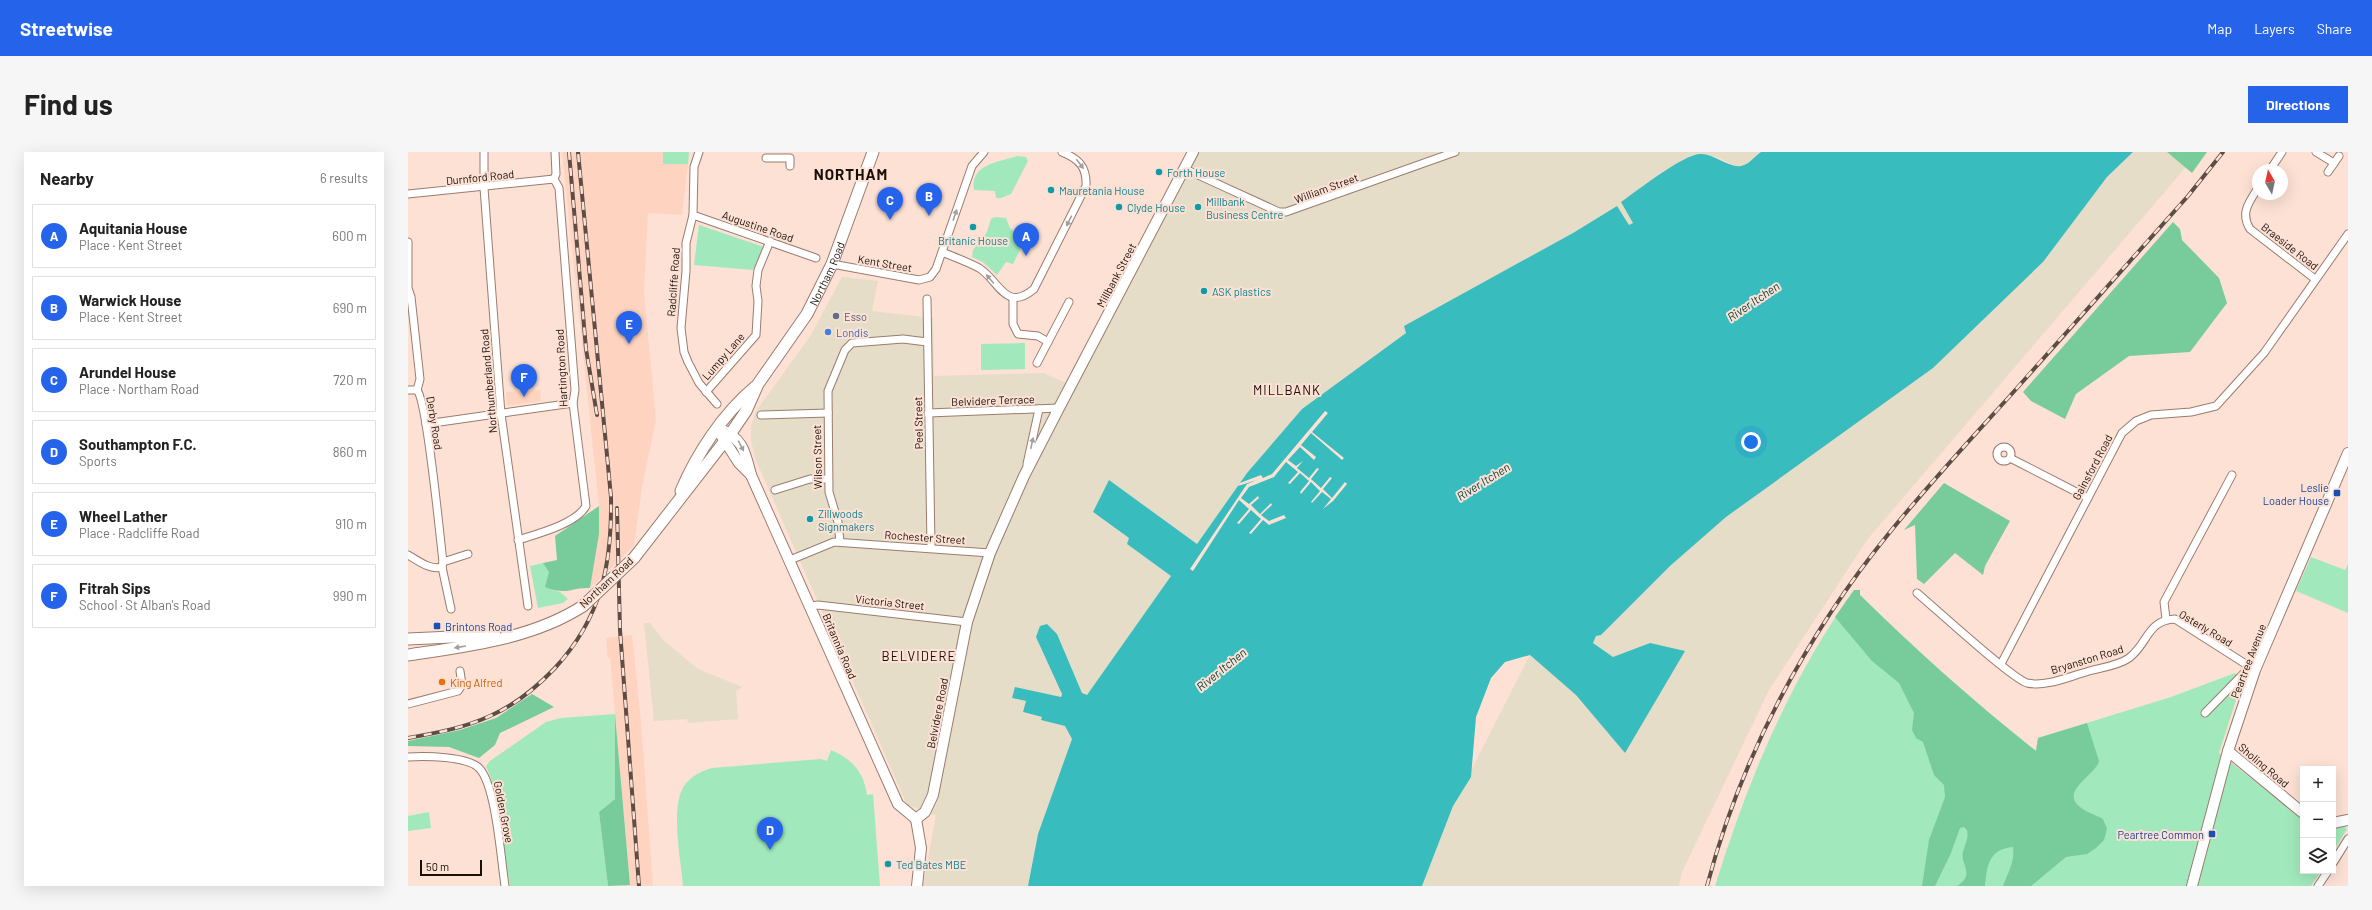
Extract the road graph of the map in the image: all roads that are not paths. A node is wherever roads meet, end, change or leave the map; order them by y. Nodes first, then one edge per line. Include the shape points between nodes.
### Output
1 (484, 152) edge
2 (554, 152) edge
3 (699, 152) edge
4 (873, 152) edge
5 (984, 152) edge
6 (1062, 152) edge
7 (1193, 152) edge
8 (1455, 152) edge
9 (2282, 152) edge
10 (2316, 152) edge
11 (791, 155) edge
12 (2339, 156) dead end
13 (766, 158) dead end
14 (2334, 163) junction
15 (2274, 164) edge
16 (790, 166) dead end
17 (1185, 169) junction
18 (2328, 172) dead end
19 (554, 179) junction
20 (484, 188) junction
21 (408, 194) edge
22 (2252, 199) edge
23 (693, 215) junction
24 (2348, 234) edge
25 (770, 241) junction
26 (408, 242) edge
27 (942, 252) junction
28 (816, 258) dead end
29 (832, 264) junction
30 (2315, 279) junction
31 (408, 287) edge
32 (1013, 298) junction
33 (927, 299) dead end
34 (1069, 302) dead end
35 (927, 342) junction
36 (1048, 342) junction
37 (1037, 363) dead end
38 (758, 384) junction
39 (408, 390) edge
40 (417, 390) junction
41 (706, 392) junction
42 (573, 403) junction
43 (717, 404) dead end
44 (1059, 408) junction
45 (1039, 409) junction
46 (828, 413) junction
47 (928, 413) junction
48 (501, 414) junction
49 (761, 416) dead end
50 (426, 424) junction
51 (718, 428) junction
52 (727, 438) junction
53 (2348, 453) edge
54 (2010, 458) dead end
55 (2232, 475) dead end
56 (1024, 476) junction
57 (828, 479) junction
58 (775, 490) dead end
59 (2088, 498) junction
60 (678, 499) junction
61 (518, 540) junction
62 (840, 542) junction
63 (931, 547) junction
64 (990, 553) junction
65 (468, 554) dead end
66 (408, 555) edge
67 (790, 560) junction
68 (442, 564) junction
69 (1917, 593) dead end
70 (528, 606) dead end
71 (810, 606) junction
72 (451, 610) dead end
73 (2166, 619) junction
74 (967, 622) junction
75 (512, 635) junction
76 (408, 639) edge
77 (408, 654) edge
78 (2001, 664) junction
79 (2253, 669) junction
80 (460, 671) dead end
81 (408, 704) edge
82 (2205, 713) dead end
83 (2228, 751) junction
84 (408, 757) edge
85 (2300, 811) edge
86 (916, 819) junction
87 (2348, 820) edge
88 (2336, 822) edge
89 (2348, 839) edge
90 (2336, 858) edge
91 (2326, 874) edge
92 (505, 886) edge
93 (917, 886) edge
94 (2192, 886) edge
95 (2318, 886) edge

1 - 20 street, Northumberland Road
2 - 19 street, Hartington Road
3 - 23 street, Radcliffe Road via 694,167
4 - 29 main road, Northam Road
27 -> 5 street, Kent Street via 972,166
6 -> 32 street via 1078,160 1086,174 1086,186 1034,288 1027,294
7 - 17 street, Millbank Street
8 - 17 street, William Street via 1286,212 1279,212
9 - 15 street
10 - 14 street
11 - 13 street
11 - 16 street
12 - 14 street
14 - 18 street
17 - 44 street, Millbank Street
19 - 20 street, Durnford Road
19 - 42 street, Hartington Road via 559,188 575,390
20 - 21 street, Durnford Road
20 - 48 street, Northumberland Road
22 - 30 street, Braeside Road via 2245,211 2245,221 2250,229
23 - 25 street, Augustine Road
23 - 41 street, Radcliffe Road via 686,243 681,328 684,352
24 - 30 street, Gainsford Road
25 - 28 street, Augustine Road
25 - 41 street, Lumpy Lane via 758,270 756,335
26 - 31 street, Derby Road
27 - 29 street, Kent Street via 934,274 919,280
32 -> 27 street via 1000,290 979,268
29 - 38 main road, Northam Road via 807,314
30 - 59 street, Gainsford Road via 2264,353 2216,406 2191,412 2151,415 2136,421 2122,433
31 - 40 street, Derby Road via 420,379
32 - 36 street via 1014,330 1018,334 1038,336
33 - 35 street, Peel Street
34 - 36 street
35 - 46 street via 903,339 852,343 845,350 829,385
35 - 47 street, Peel Street
36 - 37 street
38 - 51 main road, Northam Road via 735,404
38 - 52 main road, Northam Road via 746,411
39 - 40 street
40 - 50 street, Derby Road via 422,398
41 - 43 street, Radcliffe Road
42 - 48 street
42 - 61 street, Hartington Road via 586,506 583,511 554,528
44 - 45 street, Belvidere Terrace
44 - 56 street, Belvidere Road
45 - 47 street, Belvidere Terrace
56 -> 45 street, Belvidere Road
46 - 49 street, Wilson Street
46 - 57 street, Wilson Street
47 - 63 street, Peel Street
48 - 50 street
48 - 61 street, Northumberland Road
50 - 68 street, Derby Road
51 - 52 street, Britannia Road
51 - 60 main road, Northam Road via 689,473
52 - 60 main road, Northam Road
52 - 67 street, Britannia Road via 739,463 751,475
53 - 79 street, Peartree Avenue
54 - 59 street
55 - 73 street via 2164,602
56 - 64 street, Belvidere Road
57 - 58 street via 810,479
57 - 62 street, Wilson Street
59 - 78 street, Gainsford Road
60 - 75 main road, Northam Road, bridge via 634,558 583,606 547,624
61 - 70 street, Northumberland Road
62 - 63 street, Rochester Street
62 - 67 street, Rochester Street via 828,544
63 - 64 street, Rochester Street
64 - 74 street, Belvidere Road
65 - 68 street
66 - 68 street via 435,568
67 - 71 street, Britannia Road
68 - 72 street, Derby Road
69 - 78 street, Bryanston Road
71 - 74 street, Victoria Street
71 - 86 street, Britannia Road via 898,804
73 - 78 street, Bryanston Road via 2154,626 2137,652 2126,660 2053,681 2026,683
73 - 79 street, Osterly Road via 2175,619
74 - 86 street, Belvidere Road via 933,795 925,812
75 - 76 main road, Northam Road via 469,634
75 -> 77 main road, Northam Road via 470,645
79 - 82 street
79 - 83 street, Peartree Avenue
80 - 81 street via 462,685 458,690
83 - 85 street, Sholing Road
83 - 94 street, Peartree Avenue
84 - 92 street, Golden Grove via 462,760 478,767 482,772 490,786
86 - 93 street via 921,848
87 - 88 street
89 - 90 street
91 - 95 street

